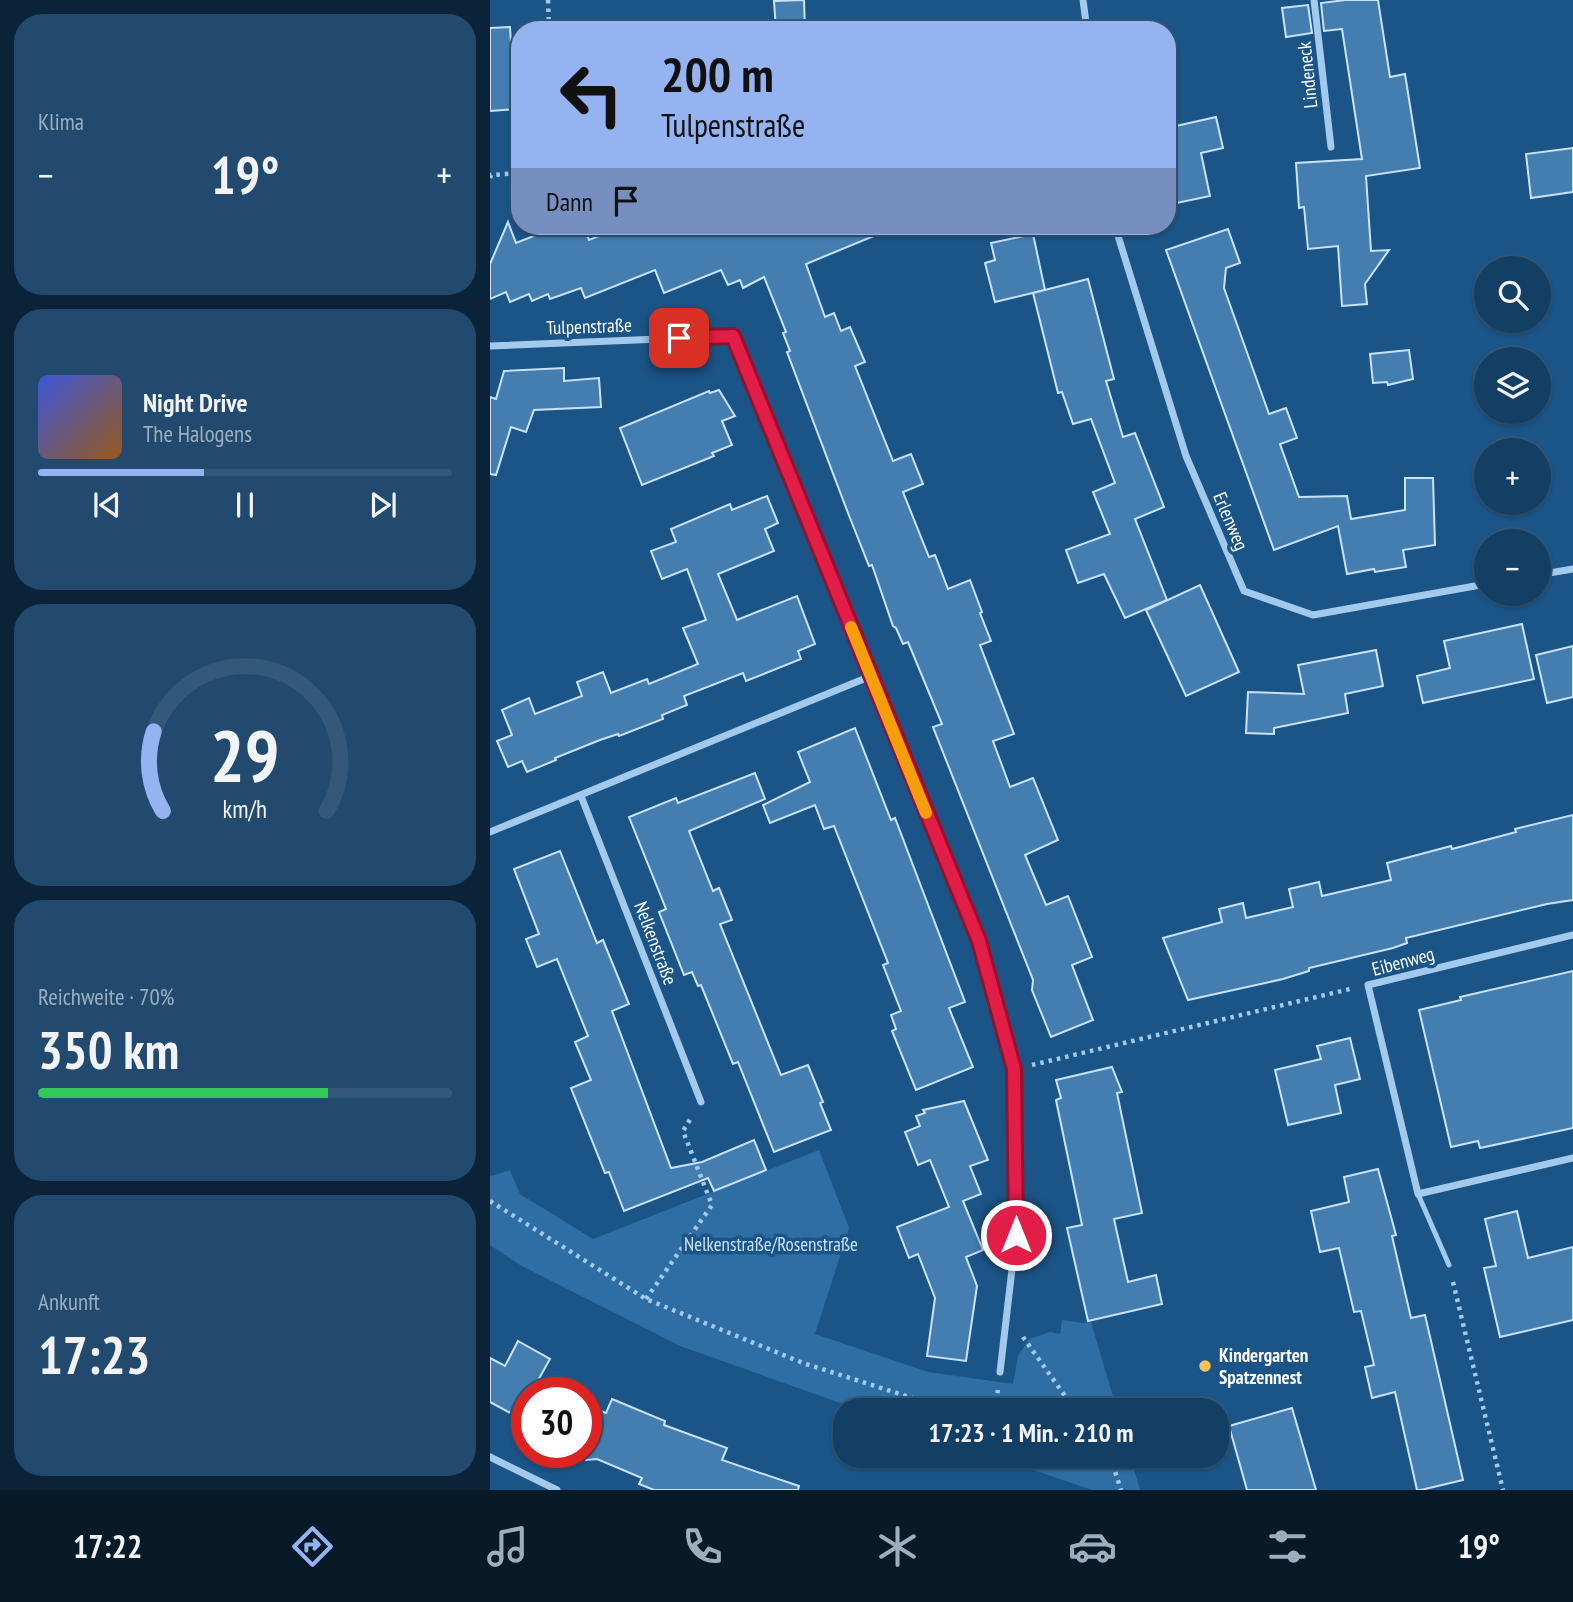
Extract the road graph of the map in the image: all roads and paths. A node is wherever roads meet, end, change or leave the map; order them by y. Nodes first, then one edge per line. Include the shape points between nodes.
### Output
1 (548, 0) edge
2 (1083, 0) edge
3 (1314, 0) edge
4 (549, 21) edge
5 (1086, 21) edge
6 (1331, 147) dead end
7 (511, 174) edge
8 (490, 178) edge
9 (1118, 235) edge
10 (490, 346) edge
11 (1573, 569) edge
12 (1551, 573) edge
13 (1474, 586) edge
14 (871, 676) junction
15 (581, 796) junction
16 (490, 832) edge
17 (1573, 935) edge
18 (1368, 985) junction
19 (1014, 1069) junction
20 (701, 1102) joint
21 (1573, 1158) edge
22 (1418, 1194) junction
23 (490, 1201) edge
24 (1449, 1265) joint
25 (646, 1299) junction
26 (1008, 1316) junction
27 (1000, 1372) dead end
28 (912, 1398) edge
29 (1066, 1398) edge
30 (490, 1457) edge
31 (1114, 1468) edge
32 (557, 1490) edge
33 (1121, 1490) edge
34 (1503, 1490) edge

1 - 4 path
2 - 5 street
3 - 6 street, Lindeneck
7 - 8 path
9 - 13 street, Erlenweg via 1186,456 1244,591 1313,615
10 - 14 street, Tulpenstraße via 733,336
11 - 12 street
14 - 15 street
14 - 19 street, Tulpenstraße via 979,941
15 - 16 street
15 - 20 street, Nelkenstraße
17 - 18 street, Eibenweg
18 - 19 path
18 - 22 street, Eibenweg
19 - 26 street, Tulpenstraße via 1016,1235
20 - 25 path via 683,1131 712,1205
21 - 22 street
22 - 24 lane, Eibenweg
23 - 25 path
24 - 34 path
25 - 28 path via 803,1363
26 - 27 street, Tulpenstraße
26 - 29 path
30 - 32 street
31 - 33 path

